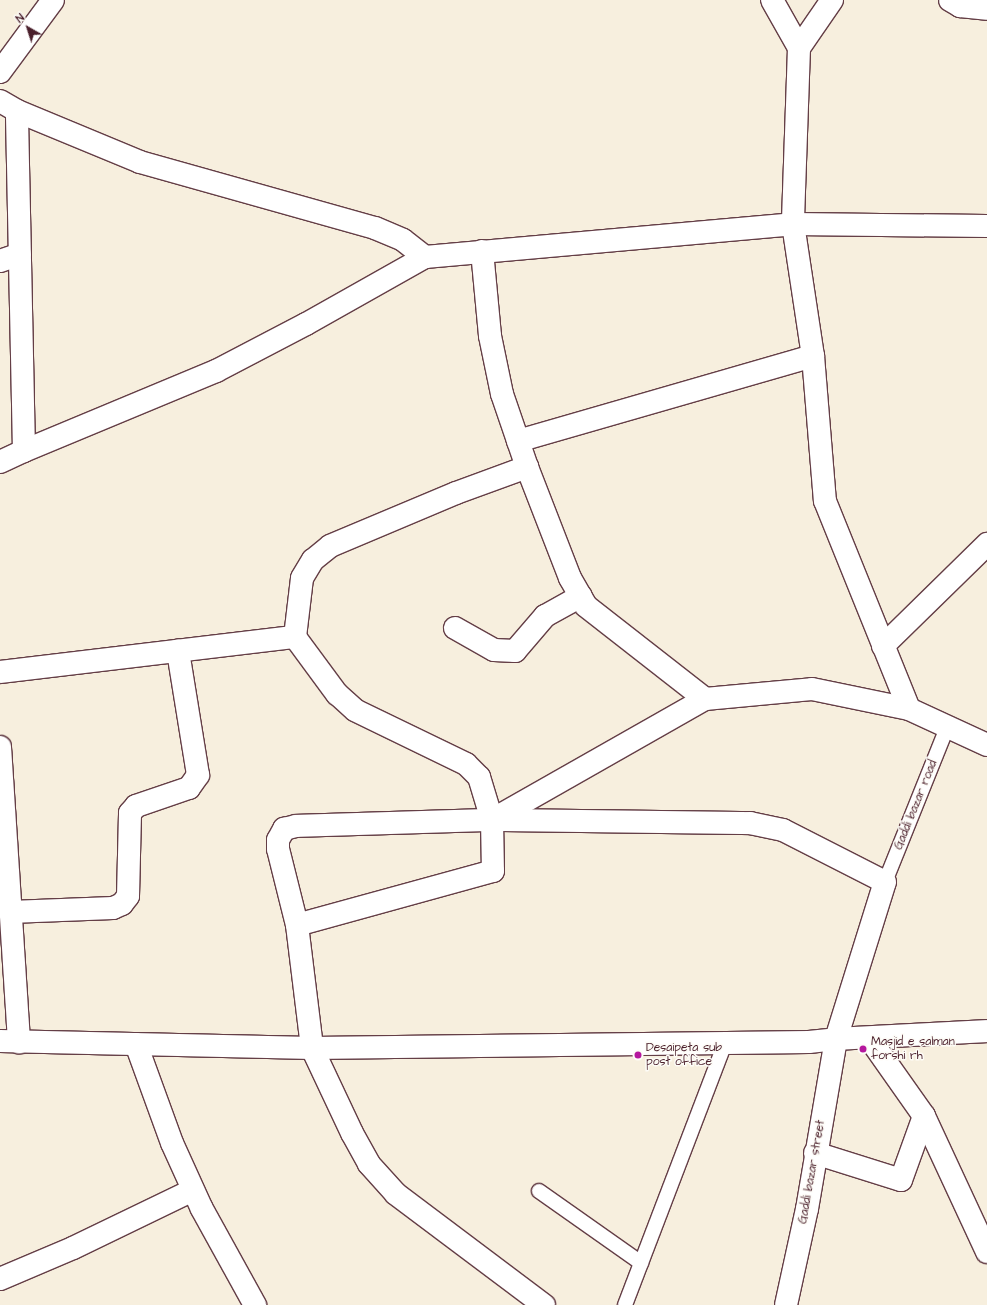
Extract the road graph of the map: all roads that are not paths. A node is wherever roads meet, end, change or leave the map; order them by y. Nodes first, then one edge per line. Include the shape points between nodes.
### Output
1 (53, 0) edge
2 (772, 0) edge
3 (832, 0) edge
4 (950, 0) edge
5 (987, 9) edge
6 (799, 48) junction
7 (0, 72) edge
8 (9, 106) edge
9 (793, 224) junction
10 (987, 226) edge
11 (482, 251) junction
12 (425, 257) junction
13 (10, 258) edge
14 (813, 356) junction
15 (518, 441) junction
16 (24, 451) junction
17 (0, 462) edge
18 (527, 467) junction
19 (987, 544) edge
20 (581, 596) junction
21 (455, 628) dead end
22 (295, 637) junction
23 (883, 646) junction
24 (178, 651) junction
25 (0, 672) edge
26 (705, 699) junction
27 (908, 709) junction
28 (947, 728) junction
29 (985, 742) edge
30 (0, 747) edge
31 (492, 820) junction
32 (2, 828) edge
33 (885, 882) junction
34 (10, 912) junction
35 (297, 925) junction
36 (987, 1031) edge
37 (870, 1038) junction
38 (836, 1039) junction
39 (9, 1042) edge
40 (725, 1043) junction
41 (136, 1044) junction
42 (312, 1048) junction
43 (924, 1116) junction
44 (815, 1153) junction
45 (193, 1190) junction
46 (539, 1191) dead end
47 (987, 1252) edge
48 (641, 1263) junction
49 (0, 1279) edge
50 (789, 1304) edge
51 (255, 1305) edge
52 (544, 1305) edge
53 (625, 1305) edge

1 - 7 street
2 - 6 street
3 - 6 street
4 - 5 street via 960,6
6 - 9 street
8 - 12 street via 140,162 375,228 403,240
8 - 13 street
9 - 10 street
9 - 11 street
9 - 14 street
11 - 12 street
11 - 15 street via 490,336 502,394
12 - 16 street via 216,371
13 - 16 street
14 - 15 street
14 - 23 street via 825,501
15 - 18 street
16 - 17 street
18 - 20 street via 570,578
18 - 22 street via 456,493 330,546 312,560 302,578
19 - 23 street
20 - 21 street via 545,616 515,651 494,650
20 - 26 street via 586,606
22 - 24 street
22 - 31 street via 337,694 354,710 466,764 479,777
23 - 27 street
24 - 25 street
24 - 34 street via 198,775 189,788 136,806 130,813 128,896 122,904 113,908
26 - 27 street via 812,689
26 - 31 street
27 - 28 street
28 - 29 street
28 - 33 lane, Gaddi bazar road
30 - 32 street
31 - 33 street via 750,823 783,830
31 - 35 street via 494,871
31 - 35 street via 296,826 284,830 278,840 278,849
32 - 34 street
33 - 38 street, Gaddi bazar street
34 - 39 street
35 - 42 street
36 - 37 street
37 - 38 street
37 - 43 street
38 - 40 street
38 - 44 street, Gaddi bazar street
39 - 41 street
40 - 42 street
40 - 48 lane
41 - 42 street
41 - 45 street via 172,1143
42 - 52 street via 369,1164 396,1194
43 - 44 street via 901,1180
43 - 47 street
44 - 50 street, Gaddi bazar street
45 - 49 street via 73,1248
45 - 51 street
46 - 48 lane
48 - 53 lane

